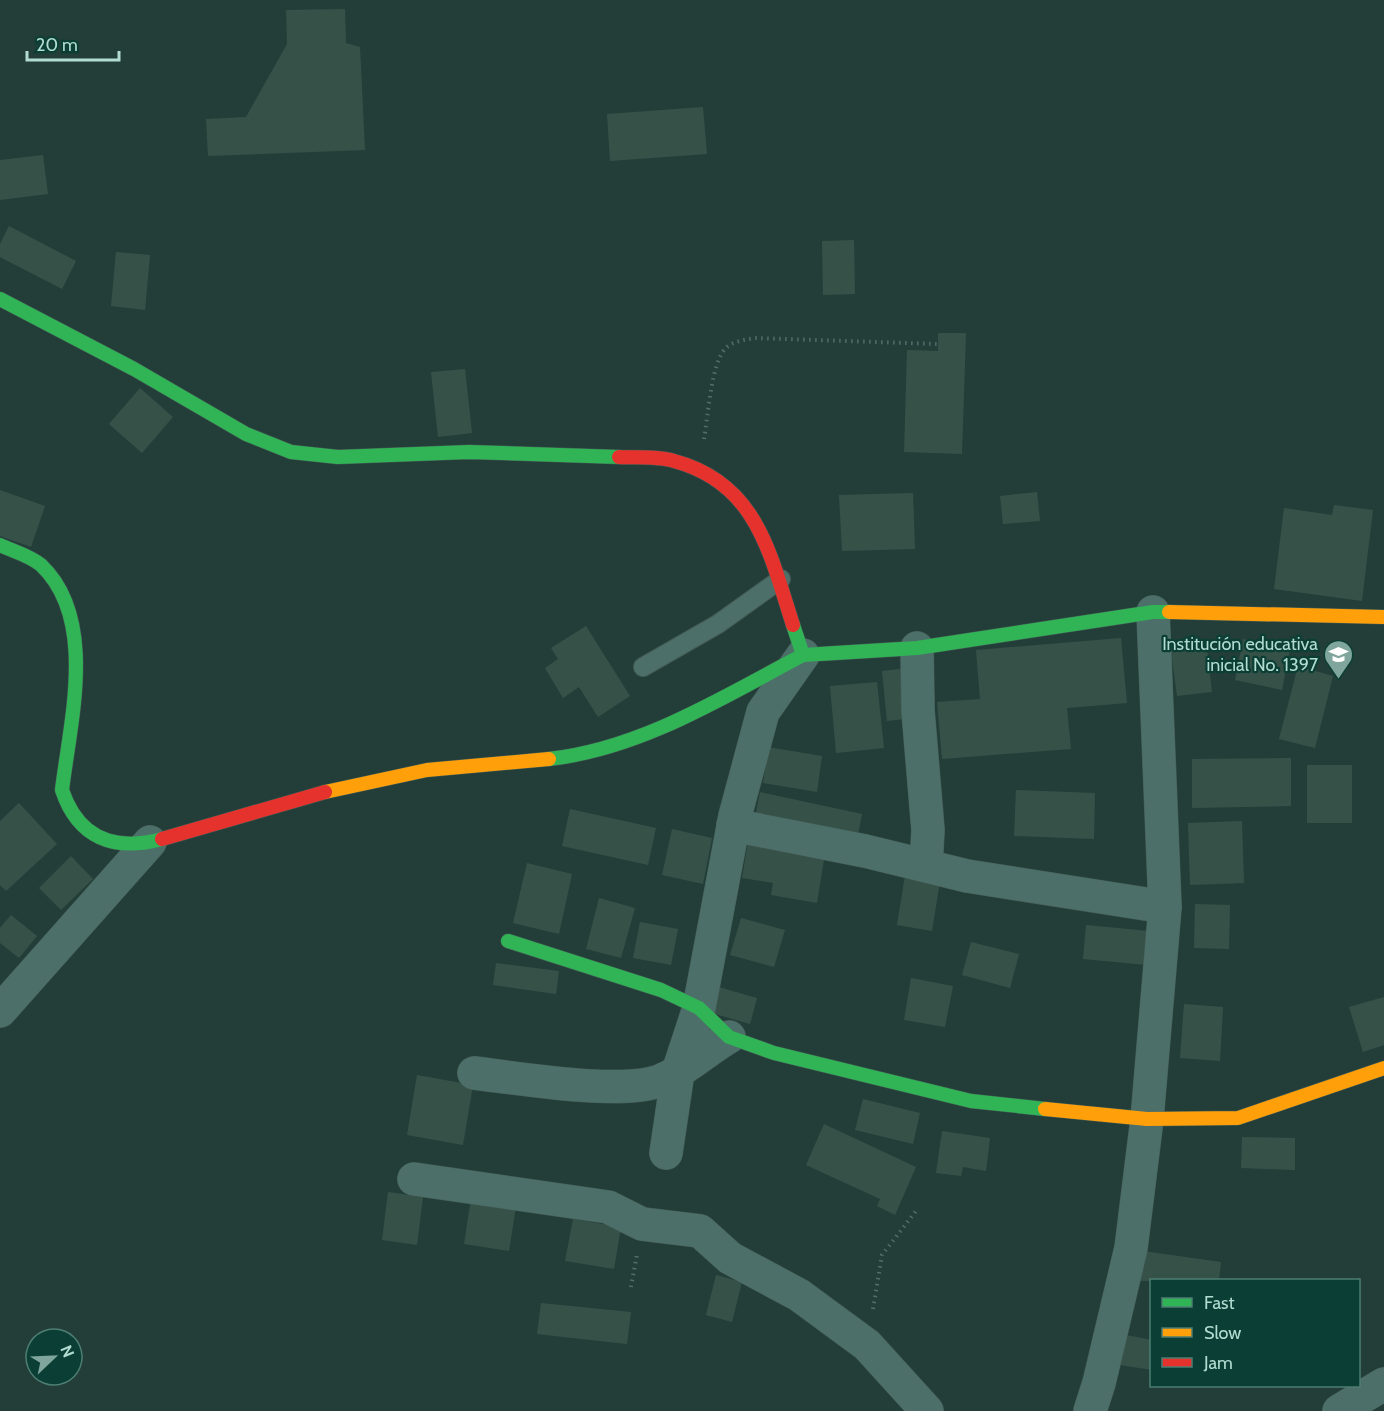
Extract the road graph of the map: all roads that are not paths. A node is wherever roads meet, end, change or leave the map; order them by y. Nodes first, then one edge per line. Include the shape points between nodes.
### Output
1 (0, 299) edge
2 (0, 545) edge
3 (781, 579) junction
4 (1154, 612) junction
5 (1384, 617) edge
6 (917, 648) junction
7 (803, 656) junction
8 (643, 667) dead end
9 (734, 825) junction
10 (150, 842) junction
11 (926, 866) junction
12 (1165, 907) junction
13 (508, 941) dead end
14 (699, 1008) junction
15 (0, 1011) edge
16 (729, 1037) junction
17 (1384, 1068) edge
18 (678, 1072) junction
19 (474, 1073) dead end
20 (1147, 1119) junction
21 (666, 1153) dead end
22 (414, 1179) dead end
23 (1384, 1384) edge
24 (927, 1411) edge
25 (1090, 1411) edge
26 (1339, 1411) edge

1 - 3 street via 134,369 246,434 291,452 338,457 468,452 672,460 721,483 746,508 765,537
2 - 10 street via 39,563 50,575 75,636 76,670 62,790 67,809 75,824 91,834 132,844
3 - 7 street
3 - 8 lane via 718,624
4 - 5 street
4 - 6 street
4 - 12 street
6 - 7 street
6 - 11 street via 928,830
7 - 9 street via 763,712
7 - 10 street via 675,719 601,750 561,758 452,765 378,778
9 - 11 street
9 - 14 street
10 - 15 street
11 - 12 street
12 - 20 street
13 - 14 street via 634,979
14 - 16 street
14 - 18 street
16 - 18 street
16 - 20 street via 774,1053 971,1101
17 - 20 street via 1238,1118
18 - 19 street via 645,1086 614,1087
18 - 21 street
20 - 25 street via 1131,1248
22 - 24 street via 608,1207 642,1224 700,1231 730,1258 799,1295 867,1345
23 - 26 street

